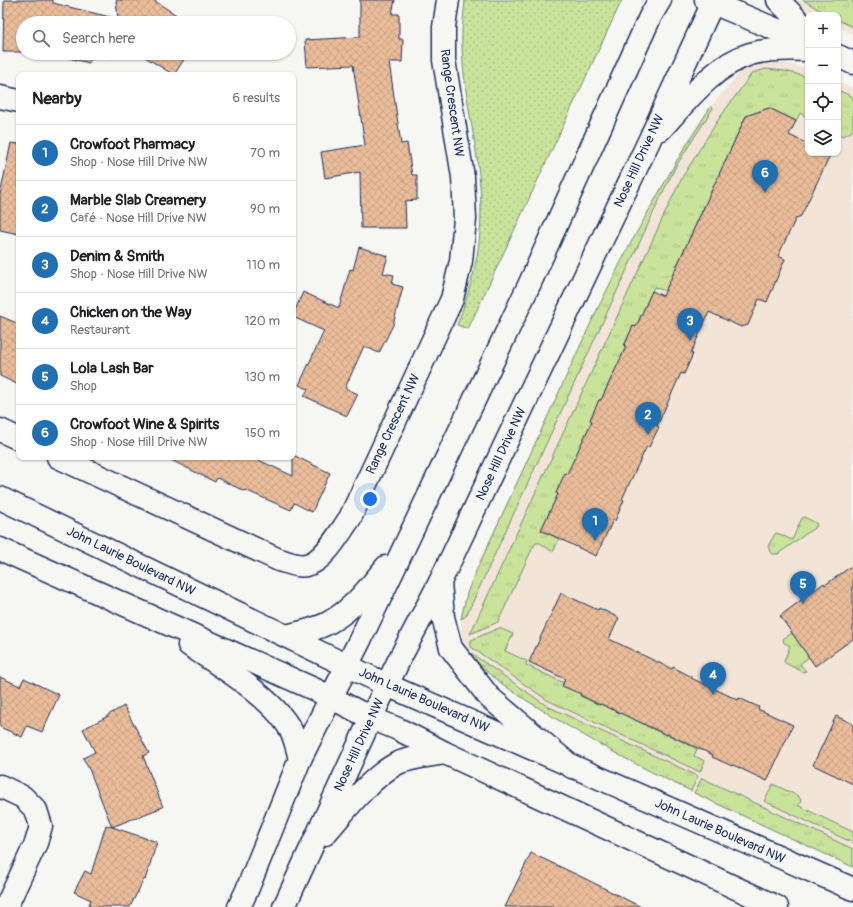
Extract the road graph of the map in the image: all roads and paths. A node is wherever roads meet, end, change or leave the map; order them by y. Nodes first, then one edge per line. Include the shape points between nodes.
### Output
1 (448, 0) edge
2 (778, 0) edge
3 (711, 1) edge
4 (652, 6) edge
5 (805, 28) edge
6 (805, 42) edge
7 (805, 50) edge
8 (841, 57) edge
9 (853, 63) edge
10 (0, 97) edge
11 (16, 100) edge
12 (649, 141) junction
13 (0, 430) edge
14 (16, 438) edge
15 (64, 460) edge
16 (0, 498) edge
17 (406, 543) junction
18 (0, 549) edge
19 (440, 582) junction
20 (146, 615) junction
21 (286, 636) junction
22 (347, 666) junction
23 (387, 685) junction
24 (331, 698) junction
25 (371, 718) junction
26 (445, 753) junction
27 (300, 759) junction
28 (572, 767) junction
29 (0, 786) edge
30 (310, 851) junction
31 (853, 890) edge
32 (6, 907) edge
33 (239, 907) edge
34 (284, 907) edge
35 (777, 907) edge

1 - 15 main road, Range Crescent NW via 444,27 444,60 463,177 465,219 461,261 452,299 350,518 327,550 317,560 306,565 279,560
2 - 5 main road
3 - 6 main road
3 - 12 main road, Nose Hill Drive NW
4 - 17 main road via 530,283
7 - 12 main road via 783,49 750,54 730,63 710,78
8 - 9 main road
10 - 11 main road
12 - 19 main road, Nose Hill Drive NW
13 - 14 main road
16 - 21 main road, John Laurie Boulevard NW
17 - 21 main road via 360,598 333,621
17 - 22 main road
18 - 20 main road
19 - 23 main road, Nose Hill Drive NW
19 - 28 main road via 443,617 451,648 489,698
20 - 24 main road
20 - 27 main road via 250,687 272,707 293,735
21 - 22 main road, John Laurie Boulevard NW
22 - 23 main road, John Laurie Boulevard NW
22 - 24 main road
23 - 25 main road, Nose Hill Drive NW
23 - 28 main road, John Laurie Boulevard NW
24 - 25 main road
24 - 27 main road
25 - 26 main road
25 - 30 main road, Nose Hill Drive NW
26 - 30 main road via 409,760 388,770 372,783
26 - 35 main road
27 - 33 main road
28 - 31 main road, John Laurie Boulevard NW
29 - 32 main road via 24,797 36,810 41,826 36,843
30 - 34 main road, Nose Hill Drive NW

